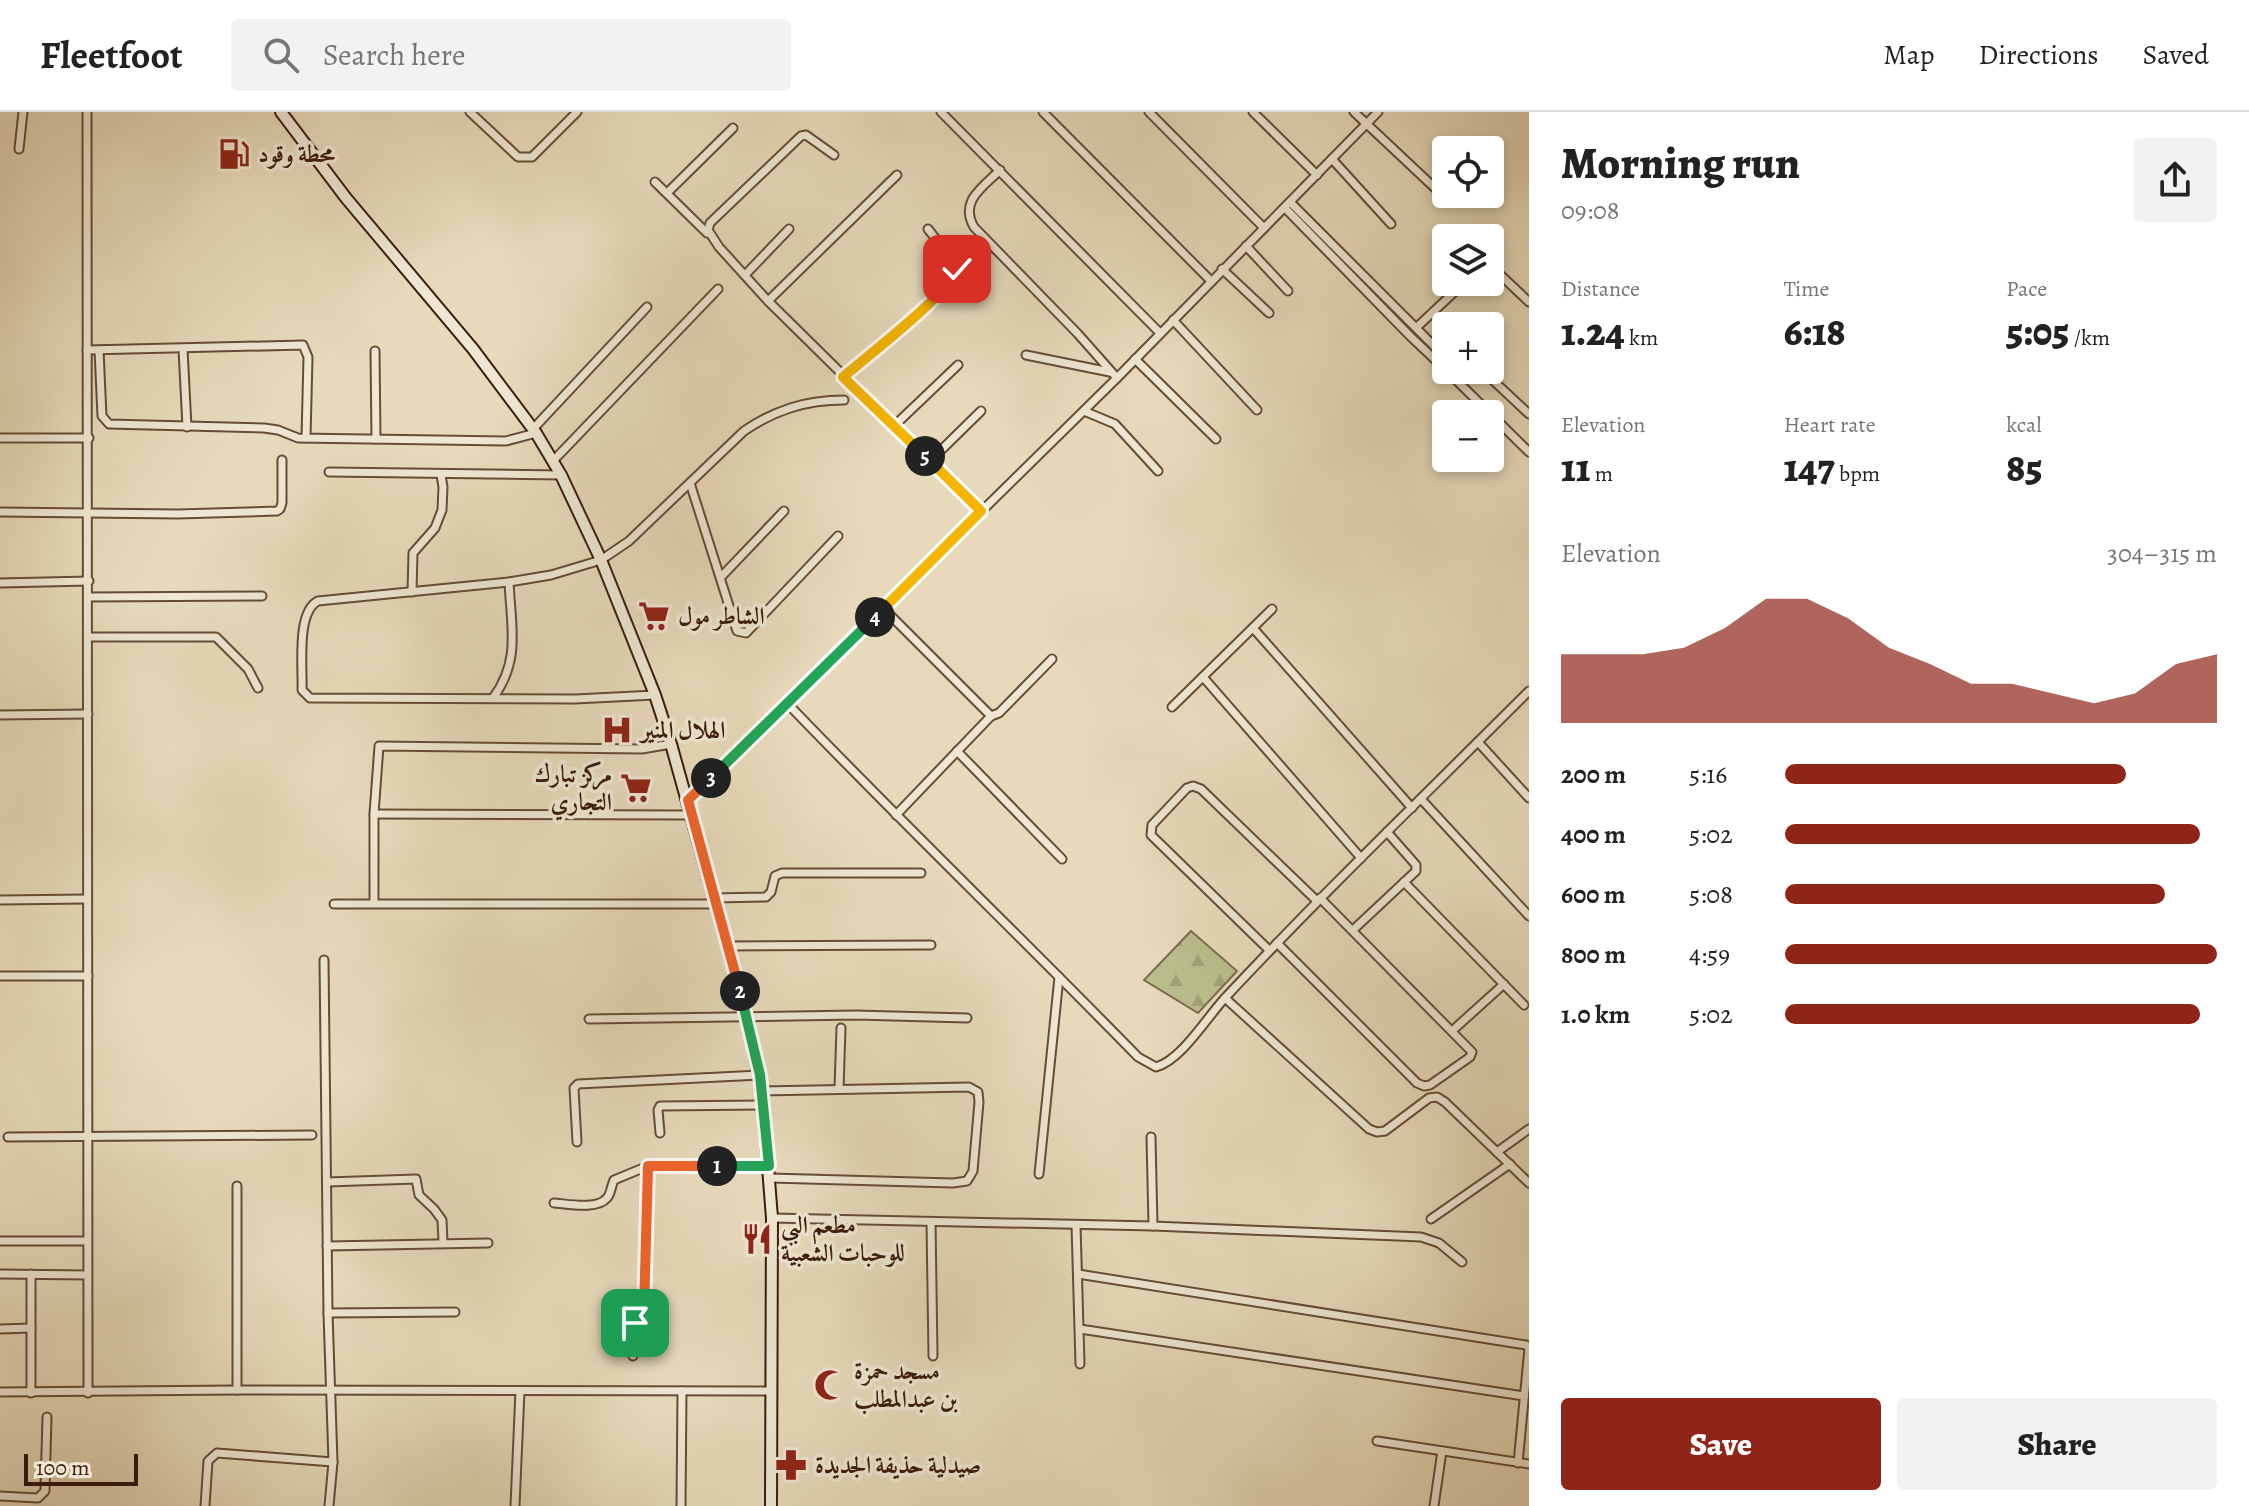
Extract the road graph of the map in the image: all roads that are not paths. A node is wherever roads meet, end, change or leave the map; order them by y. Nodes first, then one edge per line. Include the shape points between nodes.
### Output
1 (23, 112) edge
2 (87, 112) edge
3 (281, 112) edge
4 (470, 112) edge
5 (577, 112) edge
6 (941, 112) edge
7 (1149, 112) edge
8 (1253, 112) edge
9 (1354, 112) edge
10 (1378, 112) edge
11 (1049, 114) edge
12 (1366, 123) junction
13 (733, 128) dead end
14 (19, 149) dead end
15 (834, 155) dead end
16 (1332, 159) junction
17 (1000, 170) junction
18 (897, 175) dead end
19 (1317, 175) junction
20 (655, 182) dead end
21 (1432, 185) edge
22 (667, 193) junction
23 (1288, 206) junction
24 (1391, 224) dead end
25 (1264, 228) junction
26 (789, 229) dead end
27 (928, 229) dead end
28 (712, 238) junction
29 (1246, 246) junction
30 (1222, 269) junction
31 (745, 275) junction
32 (1504, 278) edge
33 (1211, 281) junction
34 (718, 289) dead end
35 (1288, 291) dead end
36 (1450, 296) edge
37 (768, 301) junction
38 (1529, 302) edge
39 (647, 307) dead end
40 (1269, 313) dead end
41 (1173, 320) junction
42 (1417, 327) junction
43 (1160, 333) junction
44 (1432, 343) edge
45 (183, 349) junction
46 (87, 350) junction
47 (99, 350) junction
48 (375, 351) dead end
49 (1026, 355) dead end
50 (1432, 357) edge
51 (1135, 359) junction
52 (958, 365) dead end
53 (1114, 376) junction
54 (843, 377) junction
55 (1460, 384) edge
56 (1497, 384) edge
57 (844, 400) dead end
58 (1257, 410) dead end
59 (981, 411) dead end
60 (1084, 411) junction
61 (1529, 414) edge
62 (894, 426) junction
63 (187, 427) junction
64 (534, 431) junction
65 (0, 438) edge
66 (89, 438) junction
67 (306, 438) junction
68 (376, 439) junction
69 (1216, 439) dead end
70 (1529, 452) edge
71 (282, 460) dead end
72 (553, 461) junction
73 (930, 461) junction
74 (1158, 471) dead end
75 (329, 472) dead end
76 (441, 475) junction
77 (561, 475) junction
78 (690, 483) junction
79 (89, 511) junction
80 (784, 511) dead end
81 (981, 511) junction
82 (0, 512) edge
83 (838, 536) dead end
84 (601, 560) junction
85 (721, 577) junction
86 (89, 581) junction
87 (509, 582) junction
88 (0, 583) edge
89 (412, 592) junction
90 (262, 596) dead end
91 (89, 597) junction
92 (884, 609) junction
93 (1272, 609) dead end
94 (1253, 628) junction
95 (88, 637) junction
96 (1052, 659) dead end
97 (1203, 677) junction
98 (258, 688) dead end
99 (1529, 691) edge
100 (655, 695) junction
101 (493, 699) junction
102 (787, 703) junction
103 (1172, 707) dead end
104 (88, 714) junction
105 (0, 715) edge
106 (991, 716) junction
107 (1478, 742) junction
108 (671, 744) junction
109 (957, 751) junction
110 (1529, 798) edge
111 (1421, 799) junction
112 (688, 800) junction
113 (1412, 808) junction
114 (374, 814) junction
115 (691, 815) junction
116 (896, 815) junction
117 (1387, 832) junction
118 (1361, 858) junction
119 (1062, 859) dead end
120 (921, 873) dead end
121 (1404, 882) junction
122 (86, 899) junction
123 (1318, 899) junction
124 (0, 900) edge
125 (715, 901) junction
126 (374, 903) junction
127 (334, 904) dead end
128 (1529, 916) edge
129 (1353, 930) junction
130 (1277, 943) junction
131 (931, 945) dead end
132 (728, 946) junction
133 (1269, 950) junction
134 (324, 960) dead end
135 (0, 976) edge
136 (88, 976) junction
137 (1059, 977) junction
138 (1504, 984) junction
139 (1225, 998) junction
140 (1524, 1005) dead end
141 (747, 1017) junction
142 (967, 1018) dead end
143 (589, 1019) dead end
144 (841, 1028) dead end
145 (1452, 1031) junction
146 (760, 1075) junction
147 (839, 1089) junction
148 (762, 1091) junction
149 (763, 1105) junction
150 (1529, 1129) edge
151 (660, 1133) dead end
152 (312, 1135) dead end
153 (8, 1137) dead end
154 (87, 1137) junction
155 (1151, 1137) dead end
156 (577, 1142) dead end
157 (1497, 1152) junction
158 (1510, 1164) junction
159 (648, 1166) junction
160 (769, 1166) junction
161 (1039, 1174) dead end
162 (770, 1178) junction
163 (327, 1182) junction
164 (1529, 1183) edge
165 (237, 1186) dead end
166 (554, 1203) dead end
167 (772, 1218) junction
168 (1431, 1219) dead end
169 (931, 1222) junction
170 (1076, 1225) junction
171 (1153, 1226) junction
172 (0, 1241) edge
173 (87, 1241) junction
174 (443, 1242) junction
175 (488, 1243) dead end
176 (327, 1246) junction
177 (1462, 1262) dead end
178 (0, 1274) edge
179 (31, 1274) junction
180 (1078, 1274) junction
181 (87, 1275) junction
182 (455, 1312) dead end
183 (328, 1313) junction
184 (31, 1328) junction
185 (0, 1329) edge
186 (1080, 1329) junction
187 (633, 1356) dead end
188 (933, 1356) dead end
189 (1080, 1364) dead end
190 (1528, 1372) edge
191 (237, 1390) junction
192 (331, 1391) junction
193 (520, 1391) junction
194 (682, 1391) junction
195 (772, 1391) junction
196 (0, 1392) edge
197 (31, 1393) junction
198 (88, 1393) junction
199 (1524, 1396) junction
200 (47, 1417) dead end
201 (1377, 1441) dead end
202 (1442, 1451) junction
203 (333, 1462) junction
204 (1518, 1463) junction
205 (1529, 1464) edge
206 (0, 1496) edge
207 (205, 1506) edge
208 (329, 1506) edge
209 (515, 1506) edge
210 (681, 1506) edge
211 (771, 1506) edge
212 (1434, 1506) edge

1 - 14 street
2 - 46 street
3 - 64 main road
4 - 5 street via 526,159
6 - 17 street
7 - 25 street
8 - 19 street
9 - 12 street
10 - 12 street
11 - 33 street
12 - 16 street
12 - 21 street
13 - 22 street
15 - 28 street via 801,136 710,223
16 - 19 street
16 - 24 street
17 - 43 street
17 - 53 street via 970,201 969,219
18 - 37 street
19 - 23 street
20 - 22 street
22 - 28 street
23 - 25 street
23 - 42 street
23 - 50 street
25 - 29 street
26 - 31 street
27 - 54 street via 956,265 955,274
28 - 31 street
29 - 30 street
29 - 35 street
30 - 33 street
30 - 40 street
31 - 37 street
32 - 38 street
33 - 41 street
34 - 72 street
36 - 42 street
37 - 54 street
39 - 64 street
41 - 43 street
41 - 58 street
42 - 44 street
43 - 51 street
45 - 47 street
45 - 63 street
45 - 67 street via 303,345 308,357
46 - 47 street
46 - 66 street
47 - 63 street via 104,420 138,427
48 - 68 street
49 - 53 street
51 - 53 street
51 - 69 street
52 - 62 street
53 - 60 street
54 - 62 street
55 - 70 street
56 - 61 street
57 - 78 street via 801,403 761,419
59 - 73 street
60 - 74 street via 1115,424
60 - 81 street
62 - 73 street
63 - 67 street via 264,428
64 - 68 street via 506,441
64 - 72 main road
65 - 66 street
66 - 79 street
67 - 68 street
71 - 79 street via 278,510
72 - 77 main road
73 - 81 street
75 - 76 street
76 - 77 street
76 - 89 street via 442,510 435,528 413,553
77 - 84 main road
78 - 84 street
78 - 85 street
79 - 82 street
79 - 86 street
80 - 85 street
81 - 92 street
83 - 85 street via 744,634 737,631
84 - 87 street
84 - 100 main road
86 - 88 street
86 - 91 street
87 - 89 street
87 - 101 street via 513,655
89 - 101 street via 311,605 303,627 304,694 318,699
90 - 91 street
91 - 95 street
92 - 102 street
92 - 106 street
93 - 94 street
94 - 97 street
94 - 113 street
95 - 98 street via 216,637 248,669
95 - 104 street
96 - 106 street
97 - 103 street
97 - 118 street
99 - 107 street
100 - 101 street
100 - 108 main road
102 - 112 street
102 - 116 street
104 - 105 street
104 - 122 street
106 - 109 street
107 - 110 street
107 - 111 street
108 - 112 main road
108 - 114 street via 642,749 379,746
109 - 116 street
109 - 119 street
111 - 113 street
111 - 128 street
112 - 115 main road
113 - 117 street
114 - 115 street
114 - 126 street
115 - 125 main road
116 - 137 street
117 - 118 street
117 - 121 street via 1416,867
118 - 123 street
120 - 125 street via 782,873 775,876 766,897
121 - 129 street
121 - 138 street
122 - 124 street
122 - 136 street
123 - 129 street
123 - 130 street
123 - 133 street via 1201,789 1187,788 1152,825 1151,835
125 - 126 street
125 - 132 main road
126 - 127 street
129 - 145 street
130 - 133 street
130 - 145 street via 1417,1083 1430,1085 1470,1057 1472,1052
131 - 132 street
132 - 141 main road
133 - 139 street
134 - 163 street
135 - 136 street
136 - 154 street
137 - 139 street via 1138,1057 1156,1067 1174,1058
137 - 161 street
138 - 140 street
138 - 145 street
139 - 157 street via 1369,1129 1385,1131 1437,1097
141 - 142 street
141 - 143 street
141 - 146 main road
144 - 147 street
146 - 148 main road
146 - 156 street via 578,1084
147 - 148 street
147 - 162 street via 969,1087 978,1092 973,1171 967,1181
148 - 149 main road
149 - 151 street via 660,1106
149 - 160 main road
150 - 157 street
152 - 154 street
153 - 154 street
154 - 173 street
155 - 171 street
157 - 158 street
158 - 164 street
158 - 168 street
159 - 160 street
159 - 166 street via 614,1180 605,1201
159 - 187 street via 644,1311 635,1323
160 - 162 main road
162 - 167 main road
163 - 174 street via 416,1179 419,1195 442,1220
163 - 176 street
165 - 191 street
167 - 169 street
167 - 195 main road
169 - 170 street
169 - 188 street
170 - 171 street
170 - 180 street
171 - 177 street via 1421,1237 1439,1243
172 - 173 street
173 - 181 street
174 - 175 street
174 - 176 street
176 - 183 street
178 - 179 street
179 - 181 street
179 - 184 street
180 - 186 street
180 - 190 street via 1526,1345
181 - 198 street
182 - 183 street
183 - 192 street
184 - 185 street
184 - 197 street
186 - 189 street
186 - 199 street
190 - 199 street
191 - 192 street
191 - 198 street
192 - 193 street
192 - 203 street
193 - 194 street
193 - 209 street
194 - 195 street
194 - 210 street
195 - 211 main road
196 - 197 street
197 - 198 street
199 - 204 street
200 - 206 street via 45,1491 38,1498
201 - 202 street
202 - 204 street
202 - 212 street
203 - 207 street via 217,1453 208,1461
203 - 208 street
204 - 205 street

